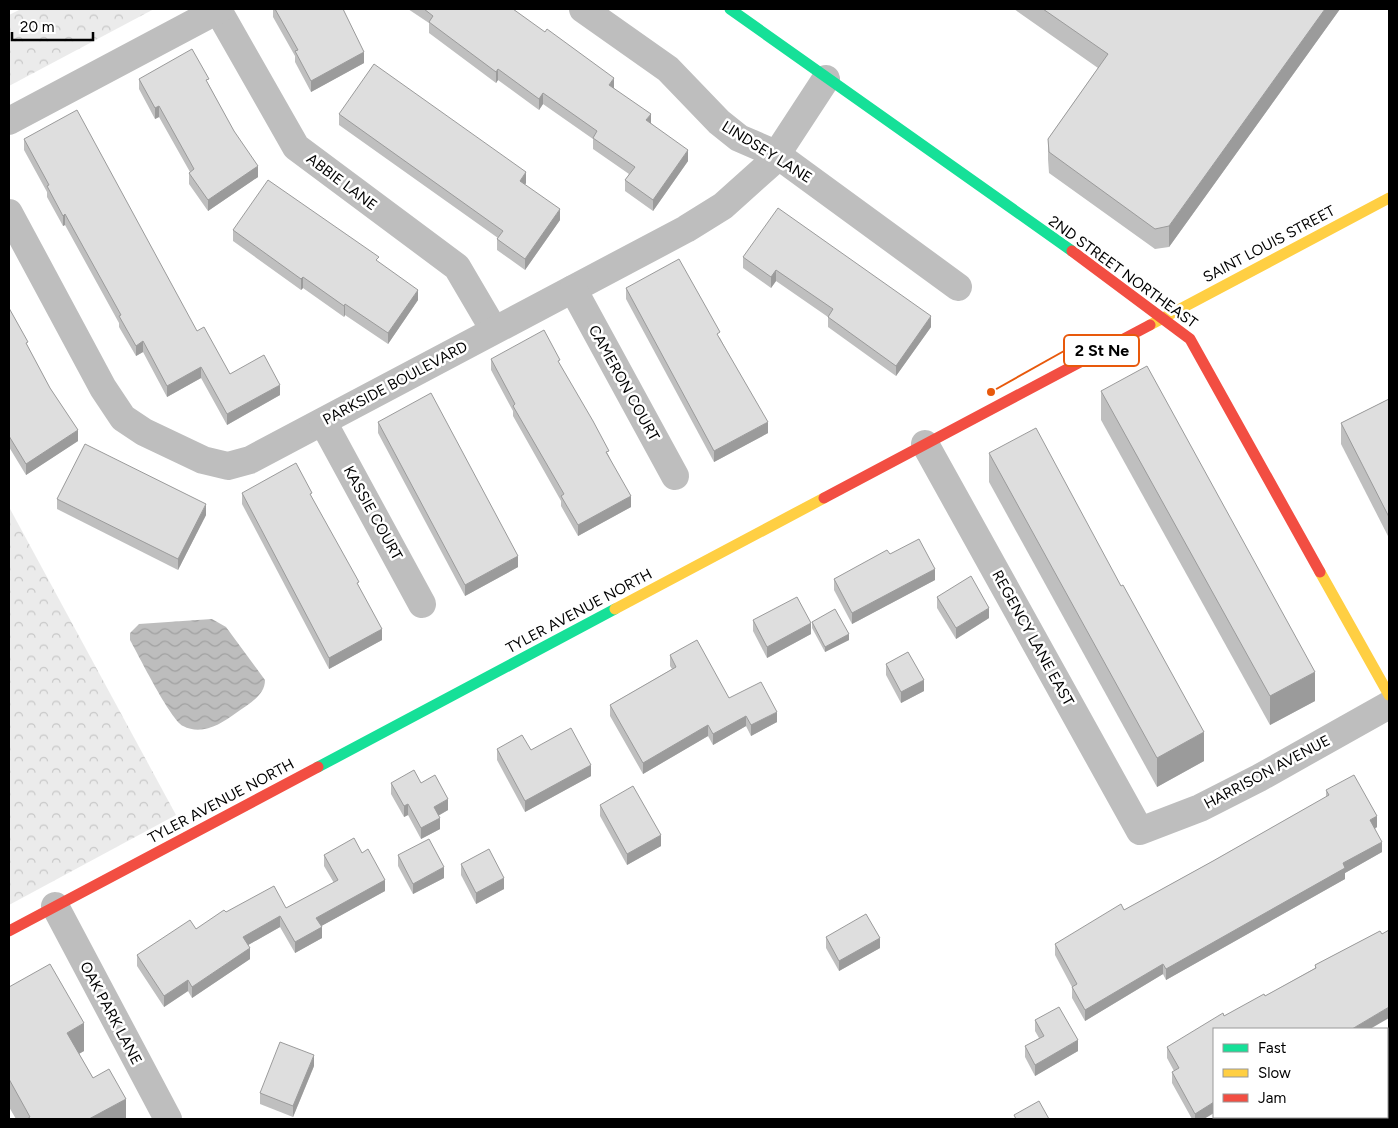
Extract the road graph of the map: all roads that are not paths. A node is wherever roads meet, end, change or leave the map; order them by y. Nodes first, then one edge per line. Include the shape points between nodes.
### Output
1 (219, 9) edge
2 (583, 9) edge
3 (730, 9) edge
4 (826, 79) junction
5 (9, 121) edge
6 (776, 154) junction
7 (1389, 198) edge
8 (9, 213) edge
9 (958, 287) dead end
10 (572, 289) junction
11 (1164, 318) junction
12 (494, 330) junction
13 (323, 422) junction
14 (925, 444) junction
15 (675, 476) dead end
16 (422, 604) dead end
17 (1389, 695) edge
18 (1389, 706) edge
19 (1140, 831) joint
20 (55, 906) junction
21 (9, 931) edge
22 (168, 1119) edge

1 - 5 street
1 - 12 street, ABBIE LANE via 296,147 457,267
2 - 6 street, LINDSEY LANE via 668,69 719,122 740,138
3 - 4 street, 2ND STREET NORTHEAST
4 - 6 street, PARKSIDE BOULEVARD
4 - 11 street, 2ND STREET NORTHEAST
6 - 9 street, LINDSEY LANE
6 - 10 street, PARKSIDE BOULEVARD via 723,206
7 - 11 street, SAINT LOUIS STREET
8 - 13 street, PARKSIDE BOULEVARD via 103,388 123,418 144,432 203,460 228,466 250,460
10 - 12 street, PARKSIDE BOULEVARD
10 - 15 street, CAMERON COURT
11 - 14 street, TYLER AVENUE NORTH
11 - 17 street, 2ND STREET NORTHEAST via 1190,339 1209,368
12 - 13 street, PARKSIDE BOULEVARD
13 - 16 street, KASSIE COURT
14 - 19 street, REGENCY LANE EAST
14 - 20 street, TYLER AVENUE NORTH
18 - 19 street, HARRISON AVENUE via 1200,808
20 - 21 street, TYLER AVENUE NORTH
20 - 22 street, OAK PARK LANE

